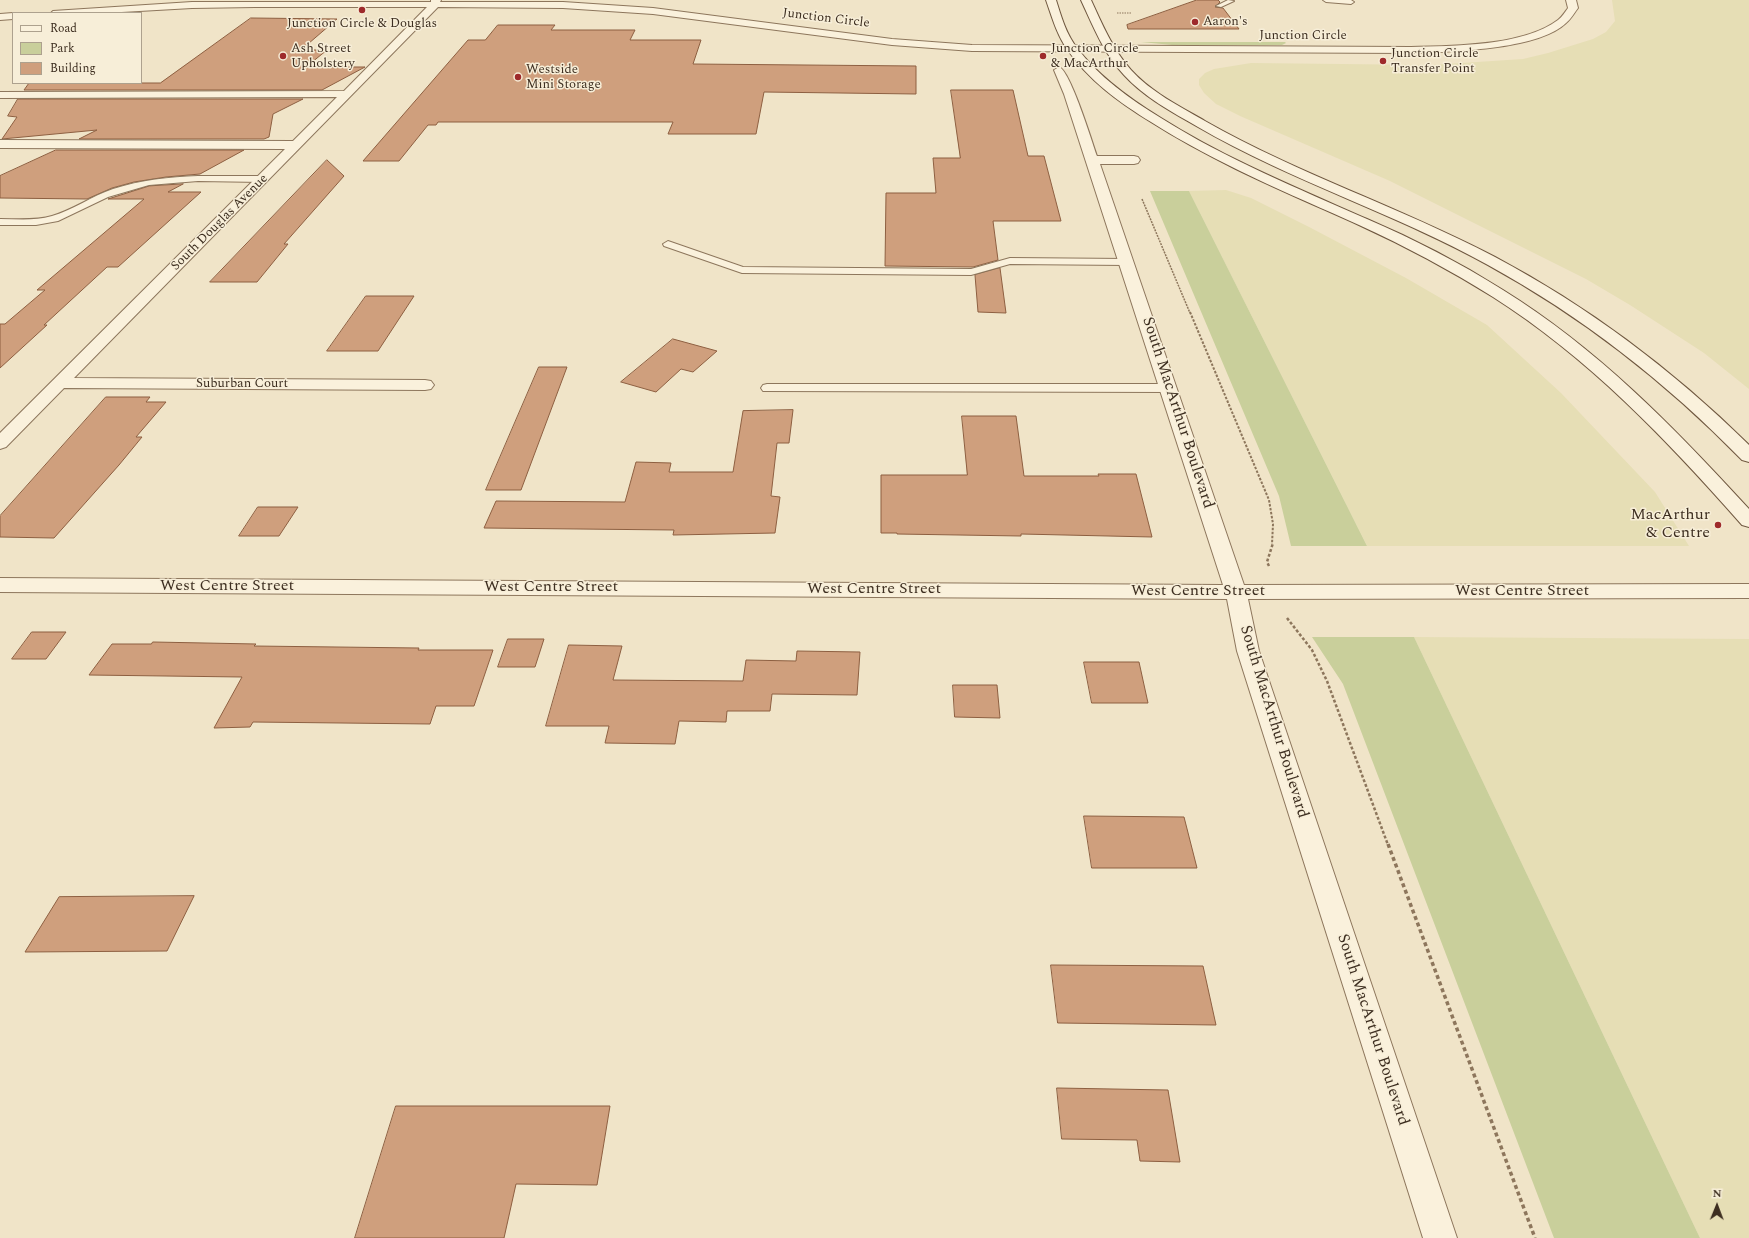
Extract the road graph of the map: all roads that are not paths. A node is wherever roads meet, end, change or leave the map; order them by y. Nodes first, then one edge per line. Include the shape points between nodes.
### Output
1 (1051, 0) edge
2 (1086, 0) edge
3 (1326, 0) edge
4 (1571, 0) edge
5 (1232, 1) edge
6 (436, 2) edge
7 (1351, 2) dead end
8 (1219, 6) dead end
9 (73, 12) edge
10 (12, 16) edge
11 (0, 17) edge
12 (1073, 50) junction
13 (1112, 50) junction
14 (1059, 70) dead end
15 (347, 94) junction
16 (0, 95) edge
17 (0, 144) edge
18 (296, 145) junction
19 (1092, 160) junction
20 (1134, 160) dead end
21 (263, 179) junction
22 (0, 222) edge
23 (668, 244) dead end
24 (1127, 262) junction
25 (59, 383) junction
26 (425, 385) dead end
27 (767, 388) dead end
28 (1170, 388) junction
29 (0, 443) edge
30 (1749, 456) edge
31 (1749, 521) edge
32 (0, 585) edge
33 (1749, 591) edge
34 (1236, 592) junction
35 (1440, 1238) edge

1 - 12 street via 1063,33
2 - 13 street
3 - 7 lane
4 - 13 street, Junction Circle via 1573,8 1570,14 1559,25 1547,31 1520,40 1465,48
5 - 8 lane
6 - 9 street, Junction Circle via 192,5
6 - 12 street, Junction Circle via 627,9 933,46
6 - 15 street, South Douglas Avenue
10 - 11 street
12 - 13 street, Junction Circle
12 - 31 street via 1116,92 1163,126 1274,184 1365,223 1500,294 1603,370 1683,447
13 - 30 street via 1121,65 1144,87 1204,126 1288,169 1425,228 1536,286 1648,365
14 - 19 street, South MacArthur Boulevard via 1070,94
15 - 16 street
15 - 18 street, South Douglas Avenue
17 - 18 street
18 - 21 street, South Douglas Avenue
19 - 20 street
19 - 24 street, South MacArthur Boulevard
21 - 22 lane via 188,179 152,182 95,199 50,220
21 - 25 street, South Douglas Avenue
23 - 24 lane via 742,270 971,272 1010,261
24 - 28 street, South MacArthur Boulevard
25 - 26 street, Suburban Court
25 - 29 street, South Douglas Avenue
27 - 28 lane
28 - 34 street, South MacArthur Boulevard
32 - 34 street, West Centre Street
33 - 34 street, West Centre Street
34 - 35 street, South MacArthur Boulevard via 1248,651

